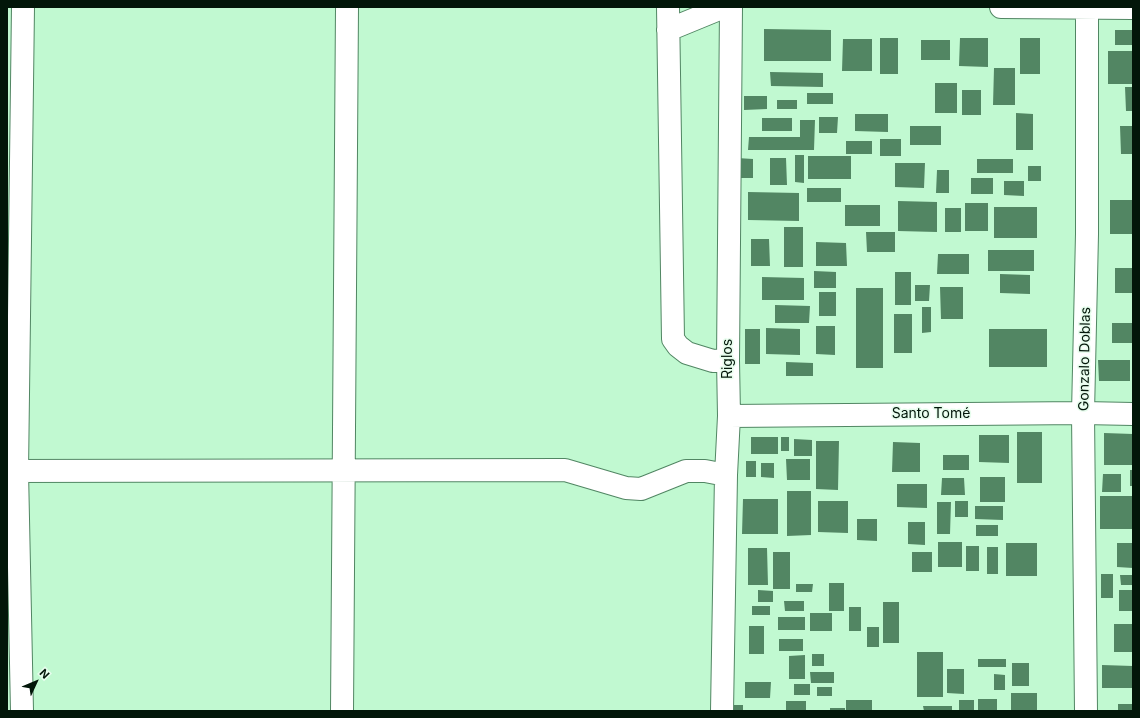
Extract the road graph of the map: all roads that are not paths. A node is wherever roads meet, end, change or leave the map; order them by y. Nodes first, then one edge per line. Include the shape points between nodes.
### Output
1 (23, 7) edge
2 (347, 7) edge
3 (668, 7) edge
4 (724, 7) edge
5 (732, 7) edge
6 (1001, 7) edge
7 (1087, 8) edge
8 (1133, 8) edge
9 (668, 30) junction
10 (728, 360) junction
11 (1083, 413) junction
12 (1133, 414) edge
13 (729, 416) junction
14 (343, 470) junction
15 (12, 471) edge
16 (726, 475) junction
17 (22, 711) edge
18 (342, 711) edge
19 (722, 711) edge
20 (1086, 711) edge

1 - 15 street
2 - 14 street
3 - 9 street
4 - 9 street
5 - 10 street, Riglos
6 - 7 street
7 - 8 street
7 - 11 street, Gonzalo Doblas via 1087,234
9 - 10 street via 673,339 687,353 713,361
10 - 13 street, Riglos
11 - 12 street, Santo Tomé
11 - 13 street, Santo Tomé
11 - 20 street, Gonzalo Doblas
13 - 16 street, Riglos
14 - 15 street
14 - 16 street via 565,470 626,488 641,489 686,471
14 - 18 street
15 - 17 street
16 - 19 street, Riglos

